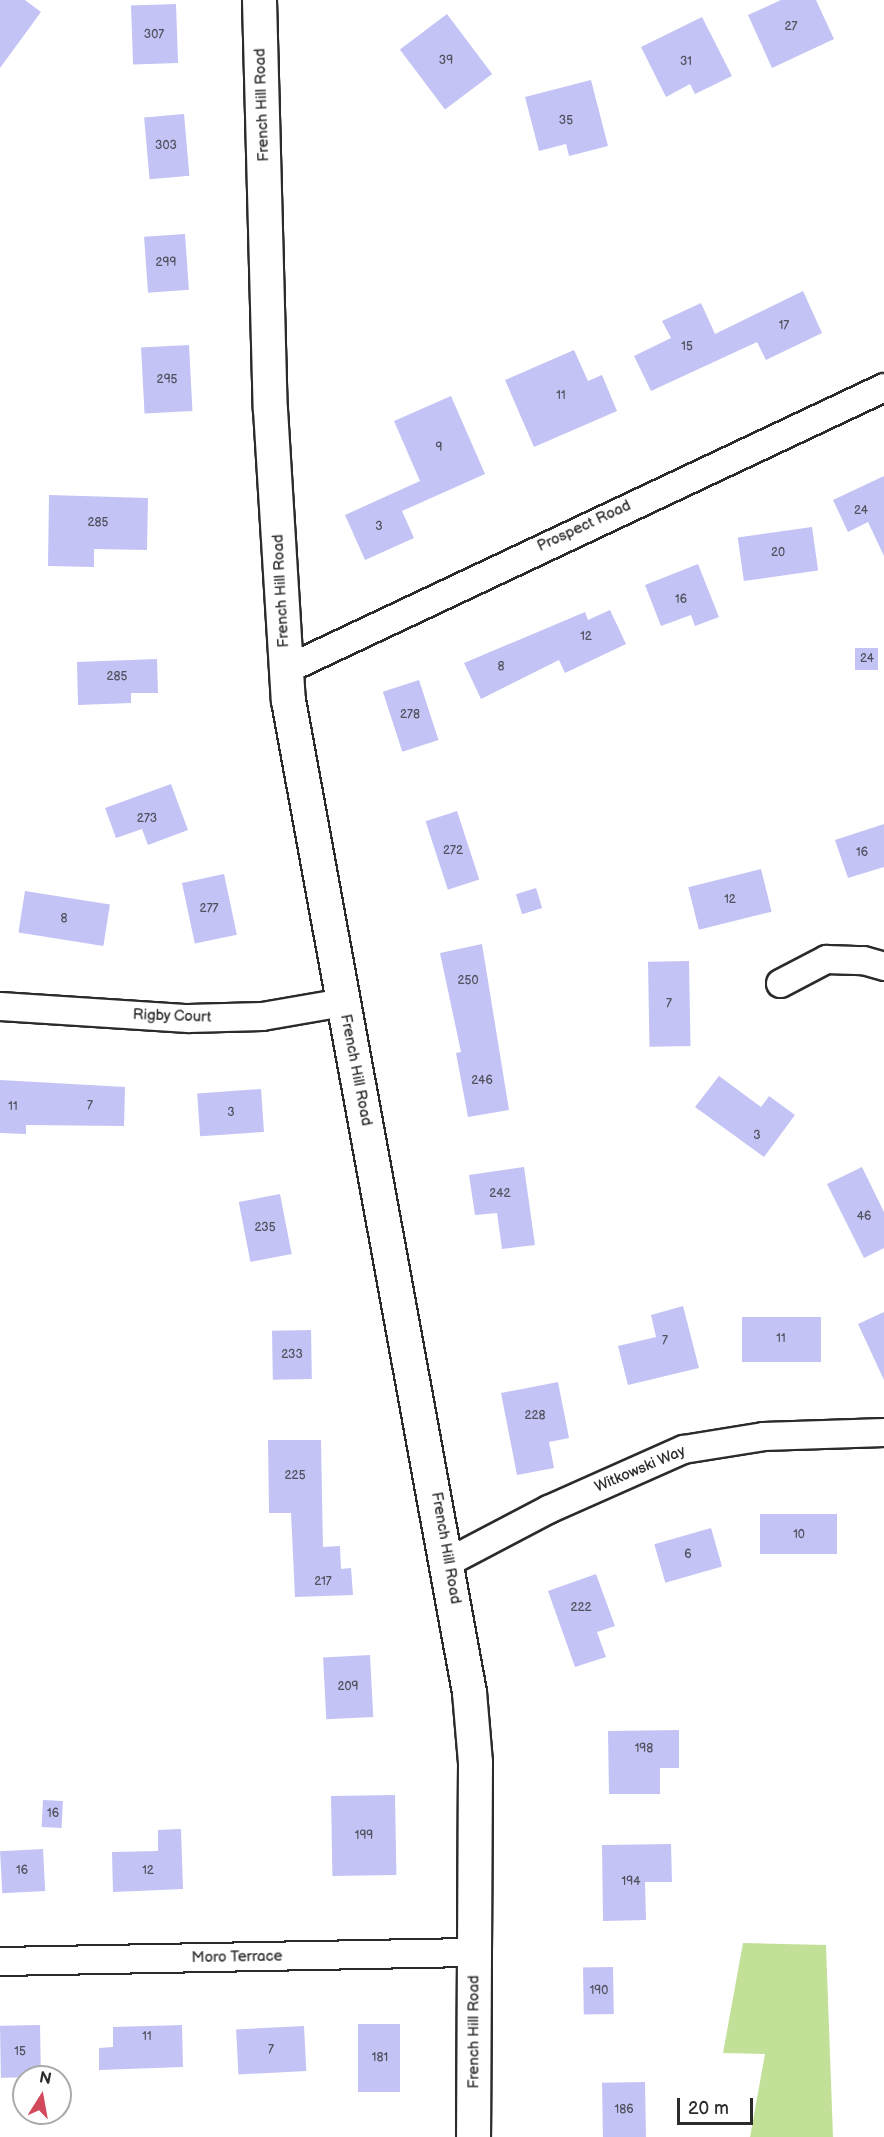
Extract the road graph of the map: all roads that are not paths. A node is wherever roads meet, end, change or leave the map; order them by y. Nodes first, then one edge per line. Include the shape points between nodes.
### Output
1 (259, 0) edge
2 (884, 387) edge
3 (286, 669) junction
4 (884, 966) edge
5 (780, 983) dead end
6 (343, 1002) junction
7 (0, 1006) edge
8 (884, 1432) edge
9 (448, 1561) junction
10 (474, 1952) junction
11 (0, 1961) edge
12 (473, 2137) edge

1 - 3 main road, French Hill Road via 270,409
2 - 3 street, Prospect Road
3 - 6 main road, French Hill Road via 306,805
4 - 5 street via 863,960 826,959
6 - 7 street, Rigby Court via 262,1016 188,1018
6 - 9 main road, French Hill Road
8 - 9 street, Witkowski Way via 763,1436 683,1449 548,1509
9 - 10 main road, French Hill Road via 475,1762
10 - 11 street, Moro Terrace
10 - 12 main road, French Hill Road

